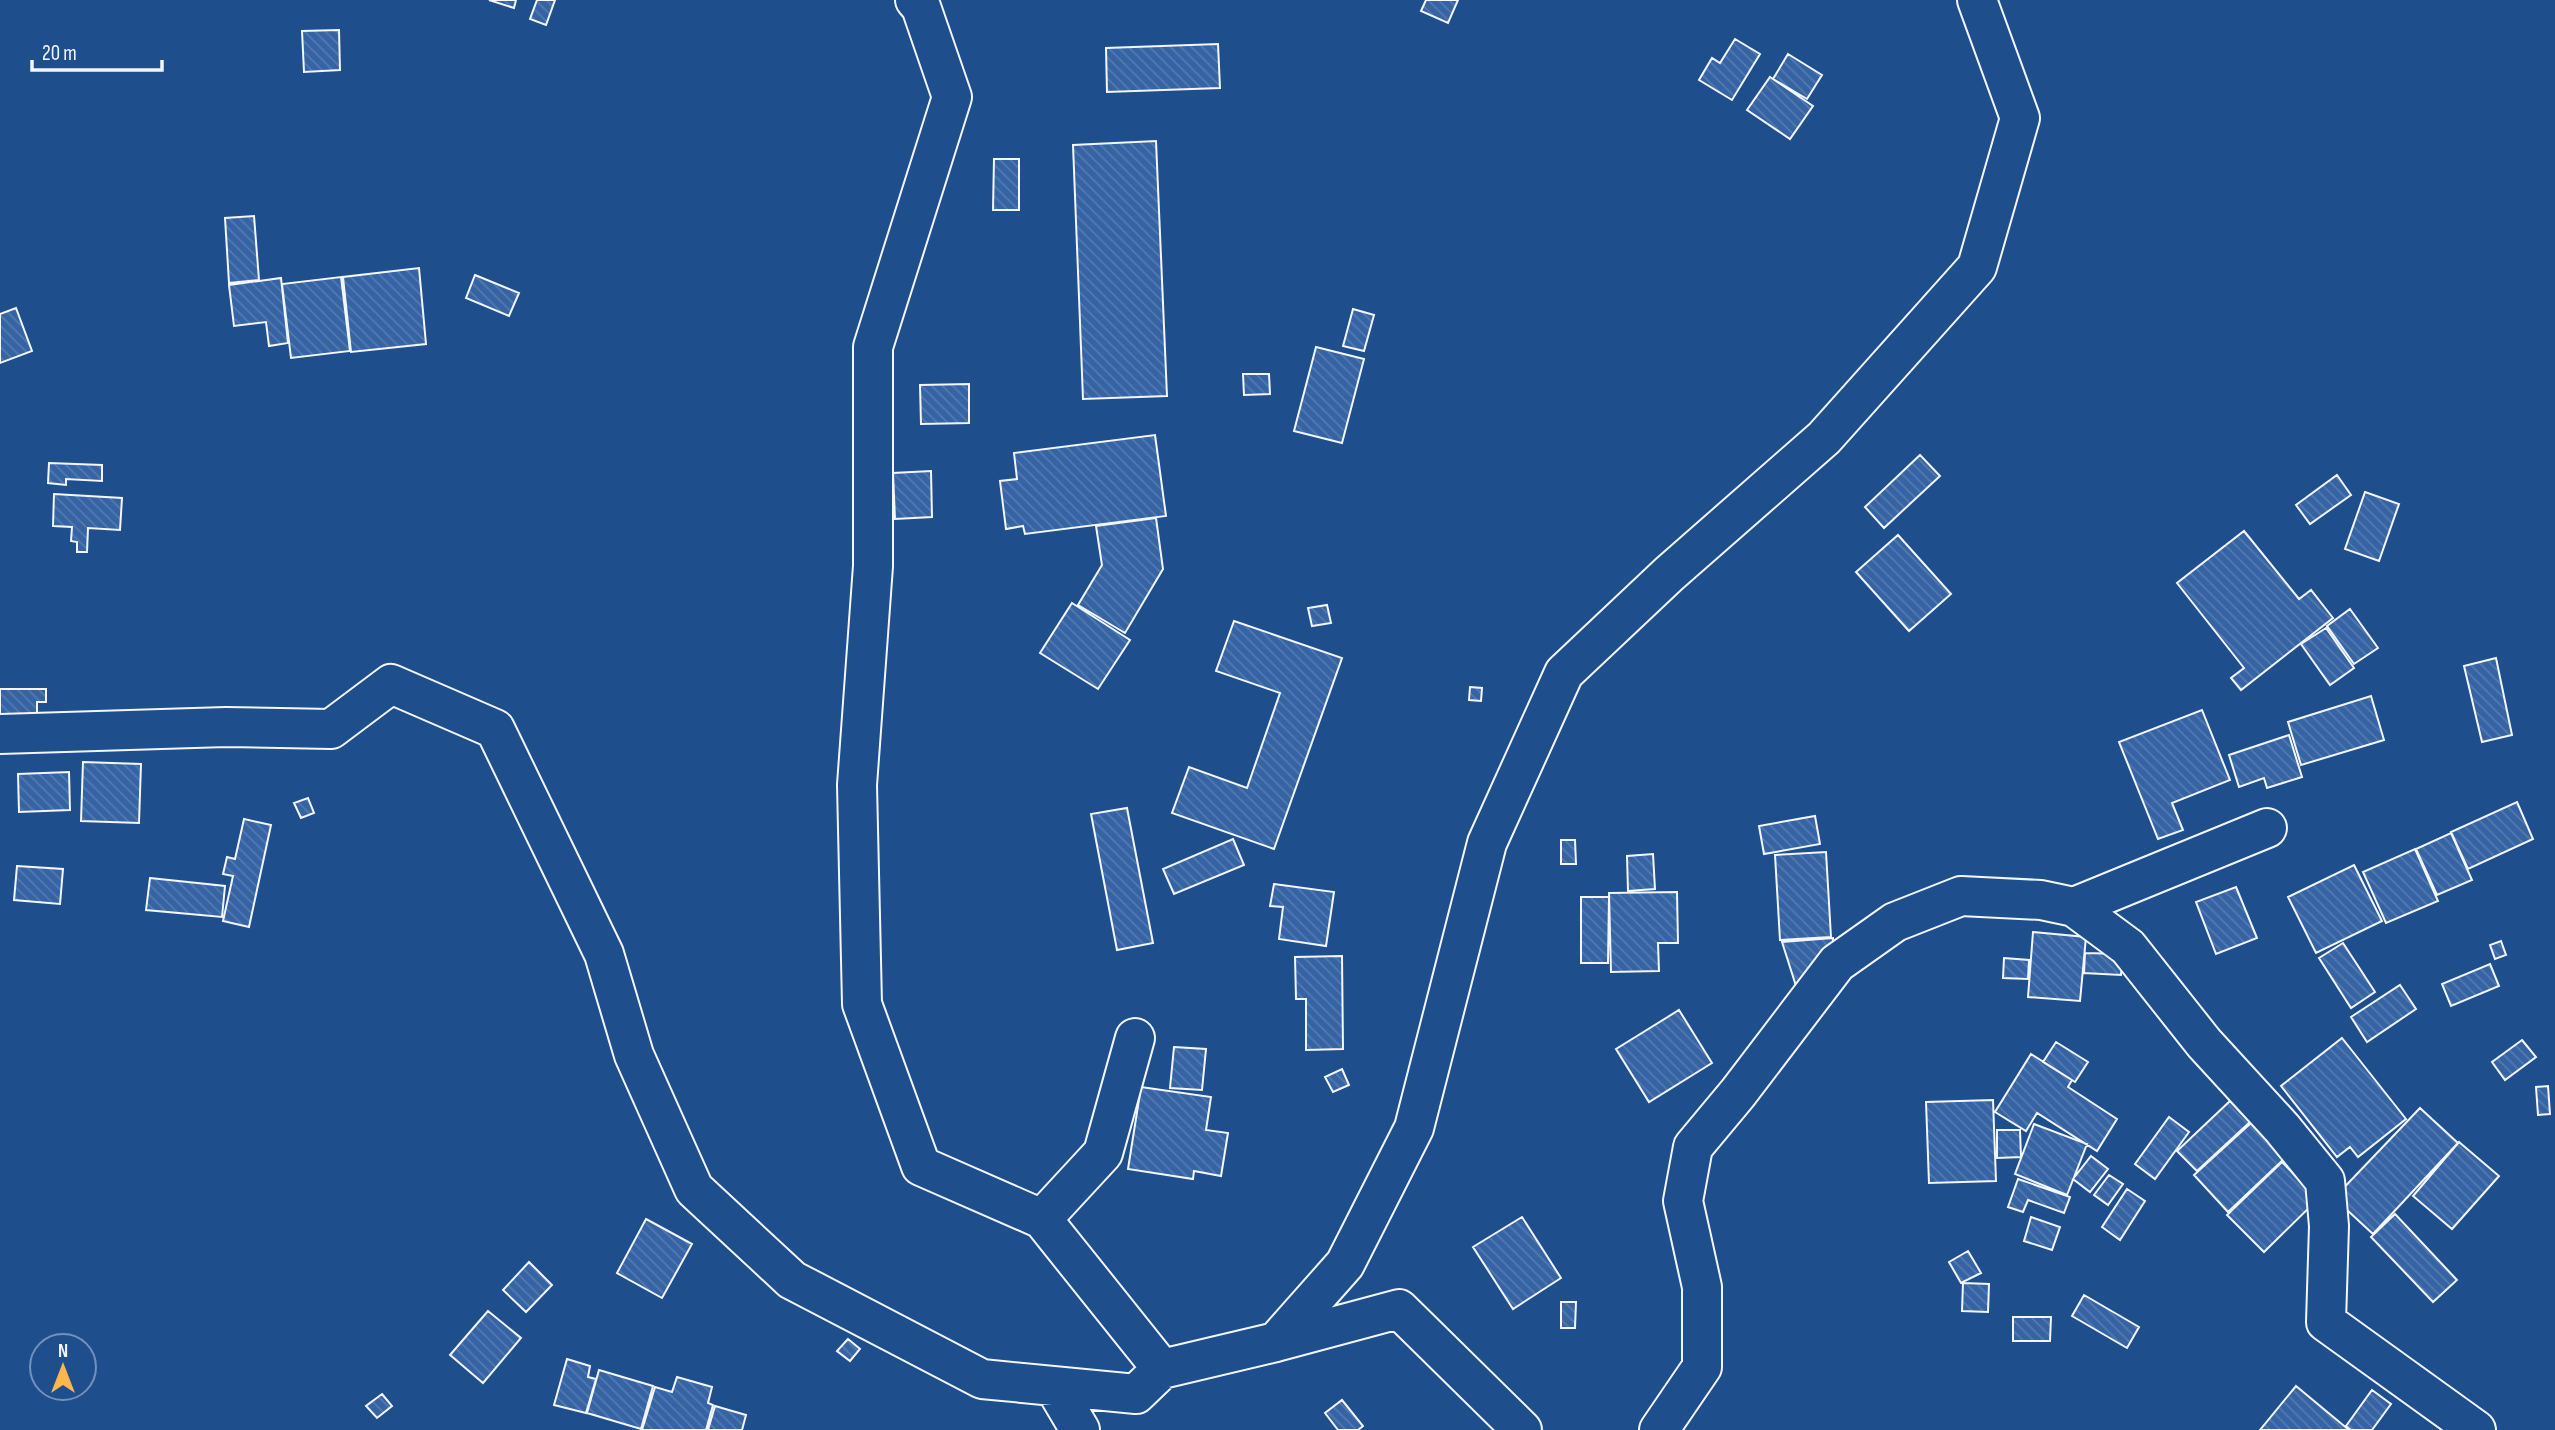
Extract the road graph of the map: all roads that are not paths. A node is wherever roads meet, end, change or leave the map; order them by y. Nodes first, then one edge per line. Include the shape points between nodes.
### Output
1 (915, 0) edge
2 (1977, 0) edge
3 (0, 734) edge
4 (2267, 828) dead end
5 (2074, 907) junction
6 (1135, 1038) dead end
7 (1042, 1219) junction
8 (1276, 1342) junction
9 (1161, 1369) junction
10 (1054, 1386) junction
11 (1080, 1430) edge
12 (1522, 1430) edge
13 (1659, 1430) edge
14 (2476, 1430) edge

1 - 7 street via 952,97 873,347 873,566 857,785 862,1003 921,1166
2 - 8 street via 2020,118 1977,267 1824,438 1564,673 1487,843 1415,1128 1345,1264
3 - 10 street via 226,727 331,729 391,684 495,729 604,954 634,1055 694,1189 792,1280 982,1379
4 - 5 street
5 - 13 street via 2041,900 1961,896 1895,922 1837,963 1693,1147 1684,1202 1702,1287 1702,1367
5 - 14 street via 2128,947 2204,1043 2325,1181 2329,1226 2326,1322
6 - 7 street via 1103,1153
7 - 9 street
8 - 9 street
8 - 12 street via 1399,1309
9 - 10 street via 1136,1394
10 - 11 street

